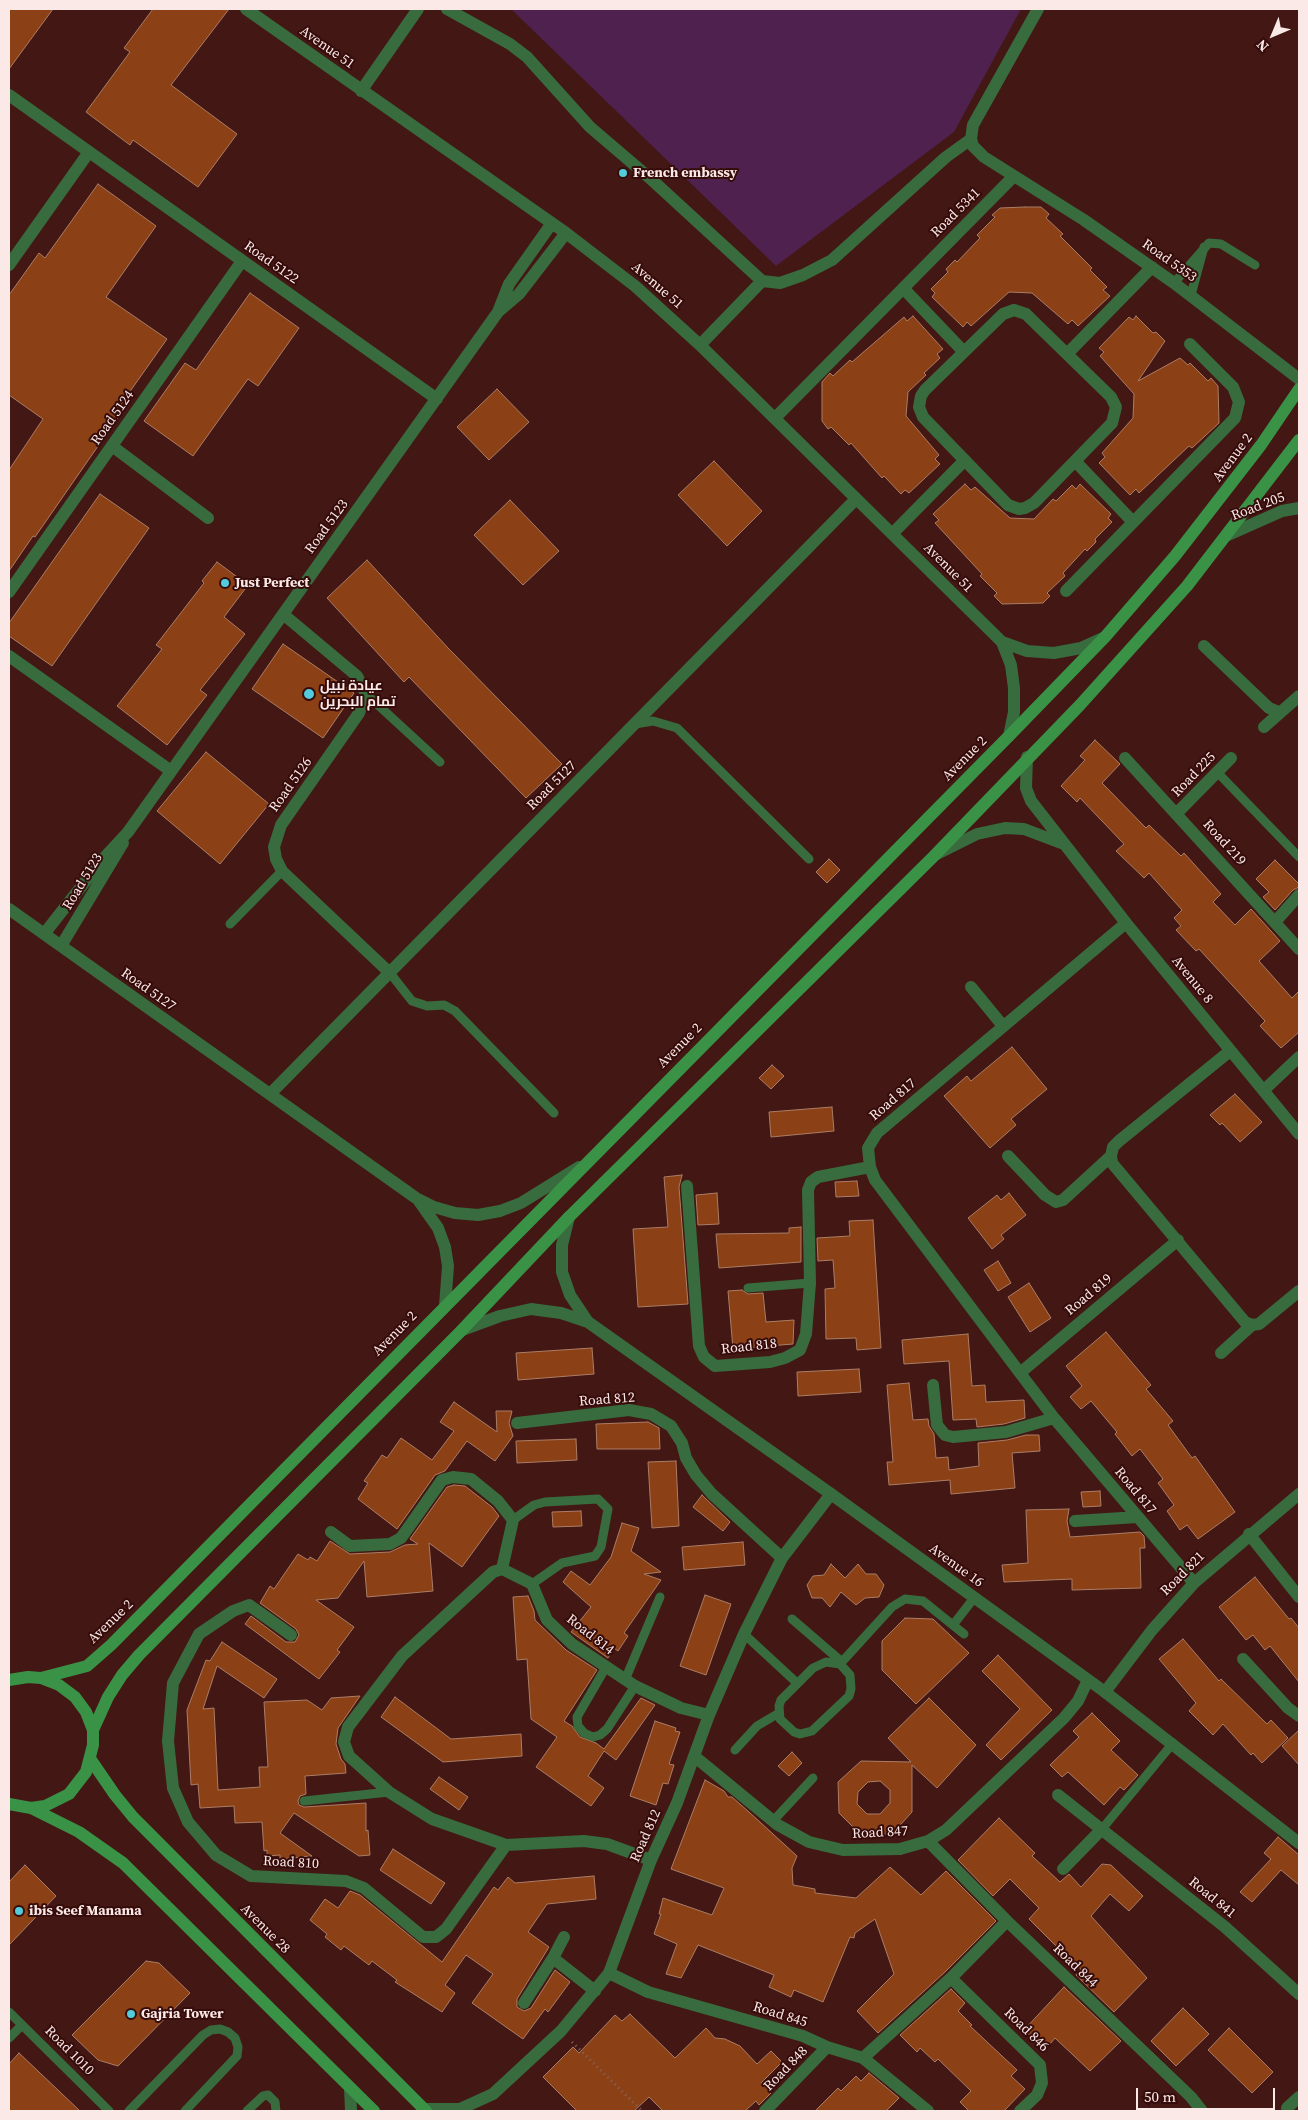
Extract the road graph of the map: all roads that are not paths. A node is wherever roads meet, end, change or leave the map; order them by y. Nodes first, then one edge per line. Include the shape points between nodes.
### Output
1 (246, 9) edge
2 (418, 9) edge
3 (447, 9) edge
4 (1038, 9) edge
5 (361, 91) junction
6 (9, 96) edge
7 (971, 139) junction
8 (89, 152) junction
9 (1014, 176) junction
10 (552, 223) junction
11 (566, 233) junction
12 (1204, 247) junction
13 (242, 261) junction
14 (9, 265) edge
15 (1255, 265) dead end
16 (1152, 267) junction
17 (762, 281) junction
18 (1174, 282) junction
19 (903, 288) junction
20 (1191, 295) junction
21 (498, 312) junction
22 (1190, 344) dead end
23 (700, 345) junction
24 (964, 352) junction
25 (1068, 354) junction
26 (1299, 379) edge
27 (1299, 389) edge
28 (437, 398) junction
29 (775, 418) junction
30 (1299, 441) edge
31 (112, 446) junction
32 (965, 460) junction
33 (1075, 461) junction
34 (856, 499) junction
35 (1299, 508) edge
36 (208, 518) dead end
37 (1133, 522) junction
38 (892, 534) junction
39 (1228, 535) junction
40 (1066, 591) dead end
41 (9, 592) edge
42 (283, 614) junction
43 (1105, 637) junction
44 (1002, 642) junction
45 (1204, 646) dead end
46 (9, 656) edge
47 (366, 694) junction
48 (1299, 696) edge
49 (1279, 712) junction
50 (634, 724) junction
51 (1264, 727) dead end
52 (1009, 736) junction
53 (1027, 757) junction
54 (1125, 758) dead end
55 (1232, 758) dead end
56 (440, 762) dead end
57 (171, 771) junction
58 (1218, 773) junction
59 (1177, 813) junction
60 (128, 832) junction
61 (1063, 843) junction
62 (934, 856) junction
63 (1299, 857) edge
64 (809, 859) dead end
65 (282, 871) junction
66 (1299, 894) edge
67 (9, 909) edge
68 (1275, 922) junction
69 (1126, 923) junction
70 (230, 924) dead end
71 (44, 934) junction
72 (61, 946) junction
73 (1299, 949) edge
74 (390, 974) junction
75 (971, 987) dead end
76 (1003, 1026) junction
77 (1230, 1051) junction
78 (1299, 1057) edge
79 (1264, 1090) junction
80 (270, 1094) junction
81 (554, 1113) dead end
82 (1299, 1134) edge
83 (1008, 1156) dead end
84 (1111, 1156) junction
85 (584, 1164) junction
86 (870, 1167) junction
87 (687, 1186) dead end
88 (416, 1198) junction
89 (569, 1217) junction
90 (1178, 1240) junction
91 (810, 1283) junction
92 (748, 1288) dead end
93 (1299, 1291) edge
94 (445, 1306) junction
95 (588, 1322) junction
96 (1252, 1325) junction
97 (462, 1330) junction
98 (1221, 1354) dead end
99 (1020, 1373) junction
100 (933, 1385) dead end
101 (1054, 1418) junction
102 (517, 1423) dead end
103 (832, 1494) junction
104 (1299, 1494) edge
105 (1138, 1517) junction
106 (513, 1520) junction
107 (1075, 1521) dead end
108 (331, 1532) dead end
109 (1249, 1534) junction
110 (782, 1558) junction
111 (502, 1569) junction
112 (1194, 1583) junction
113 (532, 1584) junction
114 (660, 1597) dead end
115 (1299, 1597) edge
116 (974, 1598) junction
117 (792, 1619) dead end
118 (953, 1625) junction
119 (744, 1634) junction
120 (964, 1634) dead end
121 (291, 1635) dead end
122 (1243, 1660) dead end
123 (841, 1663) junction
124 (606, 1667) junction
125 (11, 1677) edge
126 (41, 1678) junction
127 (1088, 1680) junction
128 (630, 1683) junction
129 (797, 1683) junction
130 (1105, 1692) junction
131 (779, 1713) junction
132 (709, 1715) junction
133 (1299, 1716) edge
134 (92, 1730) junction
135 (1173, 1743) junction
136 (735, 1750) dead end
137 (694, 1756) junction
138 (92, 1760) junction
139 (813, 1778) dead end
140 (389, 1792) junction
141 (1058, 1795) dead end
142 (304, 1801) dead end
143 (11, 1807) edge
144 (31, 1808) junction
145 (773, 1821) junction
146 (1102, 1829) junction
147 (928, 1841) junction
148 (1299, 1843) edge
149 (506, 1845) junction
150 (651, 1860) junction
151 (1063, 1869) dead end
152 (1007, 1921) junction
153 (564, 1937) dead end
154 (553, 1958) junction
155 (609, 1973) junction
156 (951, 1978) junction
157 (595, 1991) junction
158 (1299, 1994) edge
159 (524, 2004) dead end
160 (9, 2012) edge
161 (22, 2025) junction
162 (9, 2038) edge
163 (827, 2047) junction
164 (863, 2058) junction
165 (350, 2088) junction
166 (493, 2094) junction
167 (1299, 2097) edge
168 (1287, 2108) dead end
169 (425, 2110) edge
170 (109, 2111) edge
171 (129, 2111) edge
172 (185, 2111) edge
173 (247, 2111) edge
174 (276, 2111) edge
175 (351, 2111) edge
176 (374, 2111) edge
177 (483, 2111) edge
178 (765, 2111) edge
179 (928, 2111) edge
180 (1020, 2111) edge
181 (1202, 2111) edge

1 - 5 street, Avenue 51
2 - 5 street
3 - 17 street via 527,57 590,128
4 - 7 street via 973,125
5 - 10 street, Avenue 51
6 - 8 street, Road 5122
7 - 9 street via 978,152
7 - 17 street via 946,157 832,260 780,283
8 - 13 street, Road 5122
8 - 14 street
9 - 16 street, Road 5353
9 - 19 street, Road 5341
10 - 11 street, Avenue 51
10 - 21 street, Road 5123 via 509,284
11 - 21 street, Road 5123 via 519,294
11 - 23 street, Avenue 51 via 635,286
12 - 15 lane via 1213,242 1220,244
12 - 18 lane
12 - 20 lane
13 - 28 street, Road 5122
13 - 31 street, Road 5124
16 - 18 street, Road 5353
16 - 25 street
17 - 23 street
18 - 20 street, Road 5353
19 - 24 street
19 - 29 street, Road 5341
20 - 26 street, Road 5353
21 - 28 street, Road 5123
22 - 37 street via 1233,387 1239,402 1238,410 1235,418
23 - 29 street, Avenue 51
24 - 25 street via 1003,314 1014,310 1026,314
24 - 32 street via 925,390 919,407 923,417
25 - 33 street via 1111,397 1116,408 1112,423
27 - 43 main road, Avenue 2 via 1216,505
28 - 42 street, Road 5123
29 - 34 street, Avenue 51
30 - 39 main road
31 - 36 street
31 - 41 street, Road 5124
32 - 33 street via 1008,504 1019,509 1034,503
32 - 38 street
33 - 37 street
34 - 38 street, Avenue 51
34 - 50 street, Road 5127
35 - 39 street, Road 205 via 1282,511
37 - 40 street
38 - 44 street, Avenue 51
39 - 53 main road via 1139,641
42 - 47 street via 357,676
42 - 57 street, Road 5123
43 - 44 street, Avenue 51 via 1081,648 1054,653 1027,651
43 - 52 main road, Avenue 2
44 - 52 street, Avenue 51 via 1014,688
45 - 49 street via 1269,708
46 - 57 street
47 - 56 lane
47 - 65 street, Road 5126 via 359,713 281,825 274,847
48 - 49 street
49 - 51 street
50 - 64 lane via 653,721 677,728
50 - 74 street, Road 5127
52 - 85 main road, Avenue 2
53 - 61 street, Avenue 8 via 1026,788 1031,801
53 - 62 main road
54 - 59 street, Road 219
55 - 58 street, Road 225
57 - 60 street, Road 5123
58 - 59 street, Road 225
58 - 63 lane
59 - 68 street, Road 219
60 - 71 street, Road 5123 via 102,859
60 - 72 street, Road 5123
61 - 62 street via 1024,829 1005,828 977,834
61 - 69 street, Avenue 8
62 - 89 main road
65 - 70 lane
65 - 74 street, Road 5126
66 - 68 street
67 - 71 street, Road 5127
68 - 73 street, Road 219
69 - 76 street, Road 817
69 - 77 street, Avenue 8
71 - 72 street, Road 5127
72 - 80 street, Road 5127
74 - 80 street, Road 5127
74 - 81 lane via 412,1001 427,1006 444,1005 455,1011
75 - 76 street
76 - 86 street, Road 817 via 877,1133 868,1148
77 - 79 street, Avenue 8
77 - 84 street via 1119,1141
78 - 79 street
79 - 82 street, Avenue 8
80 - 88 street, Road 5127
83 - 84 street via 1056,1202 1068,1196
84 - 90 street via 1116,1168
85 - 88 street, Road 5127 via 521,1203 500,1211 478,1215 455,1213
85 - 94 main road, Avenue 2
86 - 91 street, Road 818 via 818,1177 811,1182 808,1190
86 - 99 street, Road 817 via 875,1180
87 - 91 street, Road 818 via 699,1346 704,1357 715,1366 770,1362 800,1350 806,1334
88 - 94 street, Road 5127 via 438,1228 445,1246 448,1266
89 - 95 street, Avenue 16 via 562,1245 562,1272 570,1295
89 - 97 main road
90 - 96 street via 1245,1322
90 - 99 street, Road 819
91 - 92 lane
93 - 96 street via 1260,1324
94 - 126 main road, Avenue 2 via 111,1645 87,1666
95 - 97 street, Avenue 16 via 561,1313 531,1309
95 - 103 street, Avenue 16
96 - 98 street
97 - 134 main road via 139,1655 122,1674
99 - 101 street, Road 817
100 - 101 street via 937,1426 945,1435 1006,1432
101 - 105 street, Road 817
102 - 110 street, Road 812 via 629,1410 651,1414 671,1426 696,1475 712,1494
103 - 110 street, Road 812
103 - 116 street, Avenue 16
104 - 109 street, Road 821
105 - 107 street
105 - 112 street, Road 817
106 - 108 street via 498,1501 471,1479 453,1477 442,1480 401,1538 390,1544 350,1546
106 - 111 street
106 - 113 lane via 523,1511 545,1502 598,1500 608,1509 601,1547 594,1556 562,1563
109 - 112 street, Road 821
109 - 115 street
110 - 119 street, Road 812
111 - 113 street
111 - 140 street via 493,1572 402,1656 348,1727 344,1742 349,1756
112 - 130 street, Road 821 via 1152,1630
113 - 124 street, Road 814 via 547,1620 572,1644
114 - 128 lane
116 - 118 lane
116 - 127 street, Avenue 16
117 - 123 lane
118 - 120 lane
118 - 123 lane via 923,1601 905,1600 892,1607
119 - 129 lane
119 - 132 street, Road 812
121 - 149 street, Road 810 via 249,1605 199,1634 173,1683 168,1741 173,1788 188,1822 216,1854 251,1876 346,1881 364,1888 423,1937 436,1936 446,1929
122 - 133 street
123 - 129 lane via 819,1664
123 - 131 lane via 850,1675 851,1689 844,1702 817,1728 806,1733 794,1732 784,1725
124 - 128 street, Road 814
124 - 128 lane via 577,1717 578,1726 584,1733 593,1737 607,1729
125 - 126 main road
126 - 134 main road via 75,1696 86,1712
127 - 130 street, Avenue 16
127 - 147 street, Road 847 via 1078,1701 1064,1718 946,1830
128 - 132 street, Road 814 via 681,1708
129 - 131 lane via 781,1700
130 - 135 street, Avenue 16
131 - 136 lane via 757,1726
132 - 137 street, Road 812
134 - 138 main road
135 - 146 lane
135 - 148 street, Avenue 16
137 - 145 street, Road 847
137 - 150 street, Road 812
138 - 144 main road via 83,1778 69,1794 58,1801
138 - 169 main road, Avenue 28 via 114,1795 144,1829
139 - 145 lane
140 - 142 lane
140 - 149 street via 432,1819
141 - 146 street, Road 841
143 - 144 main road
144 - 165 main road via 79,1832 123,1863
145 - 147 street, Road 847 via 809,1842 843,1850 900,1849
146 - 151 street
146 - 158 street, Road 841 via 1225,1927
147 - 152 street, Road 844
149 - 150 street via 584,1841 607,1844
150 - 155 street, Road 812
152 - 156 street
152 - 181 street, Road 844
153 - 154 street
154 - 157 street
154 - 159 street
155 - 157 street, Road 812
155 - 163 street, Road 845 via 648,1992 803,2036
156 - 164 street
156 - 180 street, Road 846 via 1040,2065 1042,2083 1037,2095
157 - 166 street, Road 812 via 561,2031
160 - 161 lane, Road 1010
161 - 162 lane
161 - 170 lane, Road 1010
163 - 164 street, Road 845
163 - 178 street, Road 848
164 - 179 street, Road 845
165 - 175 street
165 - 176 main road
166 - 169 street, Road 812 via 460,2109
166 - 177 street, Road 812
167 - 168 street
171 - 172 lane via 203,2035 210,2030 228,2032 235,2038 236,2056
173 - 174 lane via 268,2095 275,2102

